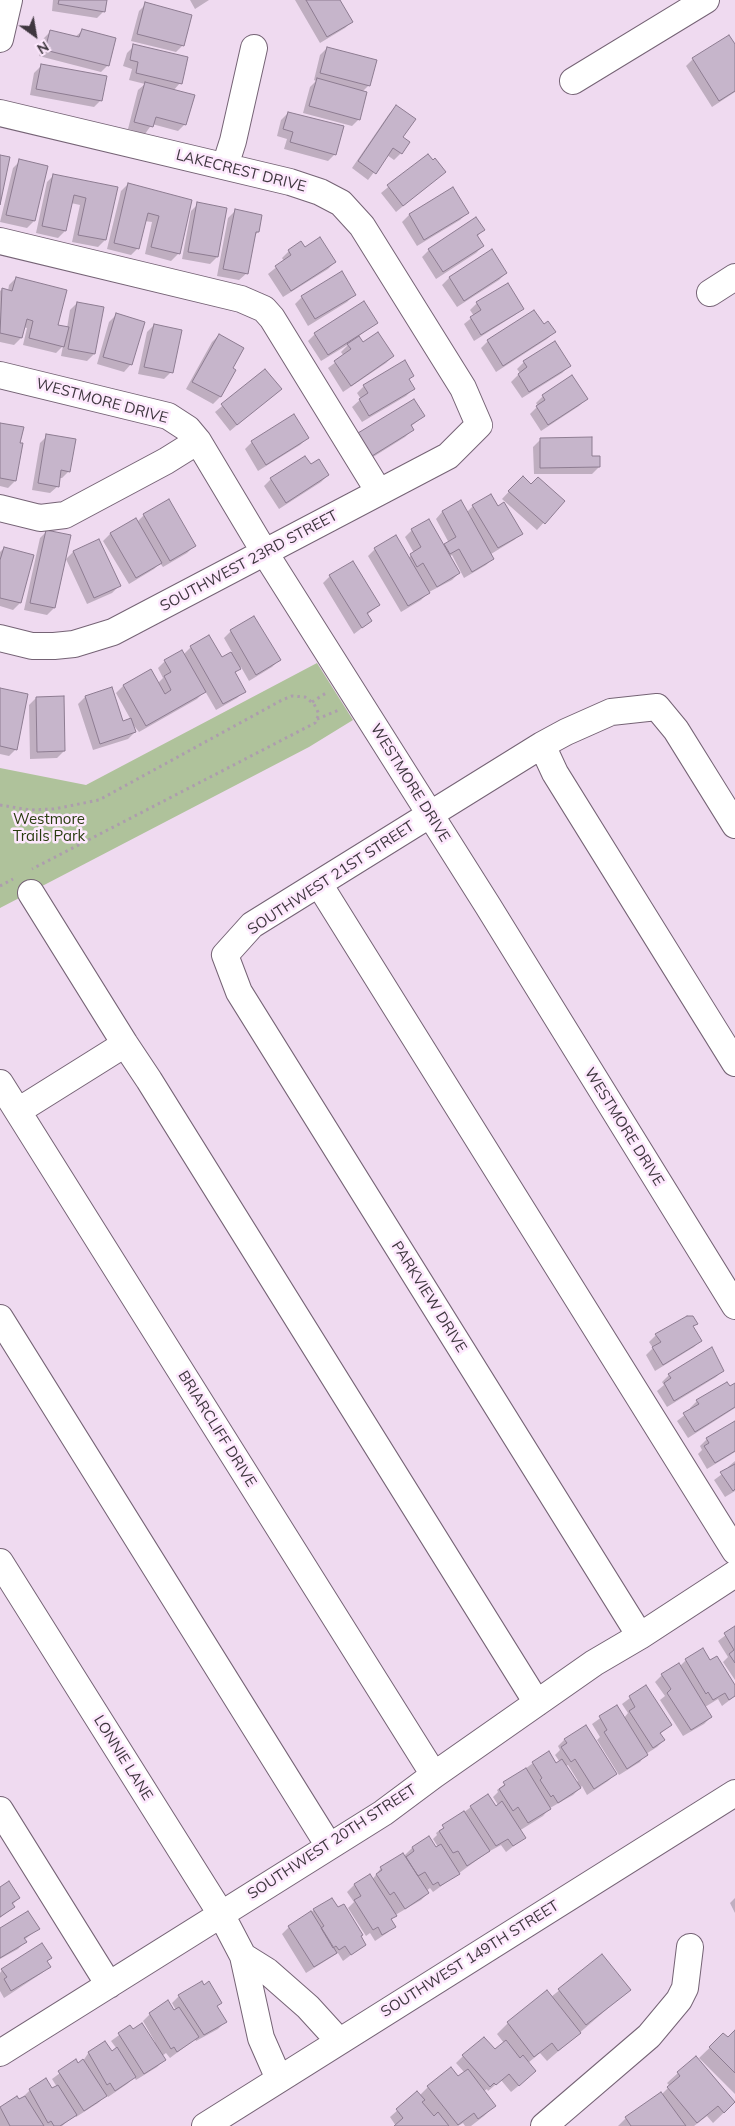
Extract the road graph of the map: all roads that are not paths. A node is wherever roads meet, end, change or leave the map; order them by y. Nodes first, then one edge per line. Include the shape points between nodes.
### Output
1 (9, 0) edge
2 (706, 0) edge
3 (0, 40) edge
4 (254, 48) dead end
5 (573, 81) dead end
6 (0, 113) edge
7 (225, 166) junction
8 (0, 241) edge
9 (735, 278) edge
10 (710, 293) dead end
11 (0, 375) edge
12 (479, 426) joint
13 (198, 441) junction
14 (379, 492) junction
15 (0, 508) edge
16 (265, 553) junction
17 (0, 638) edge
18 (542, 746) junction
19 (430, 815) junction
20 (735, 825) edge
21 (25, 881) road end
22 (319, 884) junction
23 (225, 955) joint
24 (125, 1044) junction
25 (735, 1063) edge
26 (0, 1083) edge
27 (18, 1112) junction
28 (735, 1306) edge
29 (0, 1318) edge
30 (735, 1551) edge
31 (0, 1562) edge
32 (735, 1574) edge
33 (640, 1636) junction
34 (537, 1703) junction
35 (434, 1775) junction
36 (735, 1793) edge
37 (0, 1810) edge
38 (329, 1846) junction
39 (221, 1914) junction
40 (690, 1947) dead end
41 (243, 1956) junction
42 (109, 1985) junction
43 (339, 2041) junction
44 (1, 2051) edge
45 (279, 2079) junction
46 (204, 2126) edge
47 (544, 2126) edge

1 - 3 street
2 - 5 street
4 - 7 street
6 - 7 street, LAKECREST DRIVE
7 - 12 street, LAKECREST DRIVE via 290,182 341,203 362,226 458,380
8 - 14 street via 241,298 264,309
9 - 10 street
11 - 13 street, WESTMORE DRIVE via 168,416
12 - 14 street, SOUTHWEST 23RD STREET via 448,456
13 - 15 street via 65,515 40,518
13 - 16 street, WESTMORE DRIVE
14 - 16 street, SOUTHWEST 23RD STREET
16 - 17 street, SOUTHWEST 23RD STREET via 114,632 89,641 32,646
16 - 19 street, WESTMORE DRIVE
18 - 19 street, SOUTHWEST 21ST STREET
18 - 20 street, SOUTHWEST 21ST STREET via 611,712 657,707 676,730
18 - 25 street via 555,773
19 - 22 street, SOUTHWEST 21ST STREET
19 - 28 street, WESTMORE DRIVE
21 - 24 street
22 - 23 street, SOUTHWEST 21ST STREET via 252,925
22 - 30 street
23 - 33 street, PARKVIEW DRIVE via 239,992
24 - 27 street
24 - 34 street
26 - 27 street, BRIARCLIFF DRIVE
27 - 35 street, BRIARCLIFF DRIVE
29 - 38 street
31 - 39 street, LONNIE LANE
32 - 33 street, SOUTHWEST 20TH STREET
33 - 34 street, SOUTHWEST 20TH STREET
34 - 35 street, SOUTHWEST 20TH STREET
35 - 38 street, SOUTHWEST 20TH STREET via 383,1813
36 - 43 street, SOUTHWEST 149TH STREET
37 - 42 street
38 - 39 street, SOUTHWEST 20TH STREET
39 - 41 street, LONNIE LANE
39 - 42 street, SOUTHWEST 20TH STREET
40 - 47 street via 679,2000 649,2036
41 - 43 street via 267,1971 308,2007
41 - 45 street, LONNIE LANE via 261,2038
42 - 44 street, SOUTHWEST 20TH STREET
43 - 45 street, SOUTHWEST 149TH STREET
45 - 46 street, SOUTHWEST 149TH STREET

